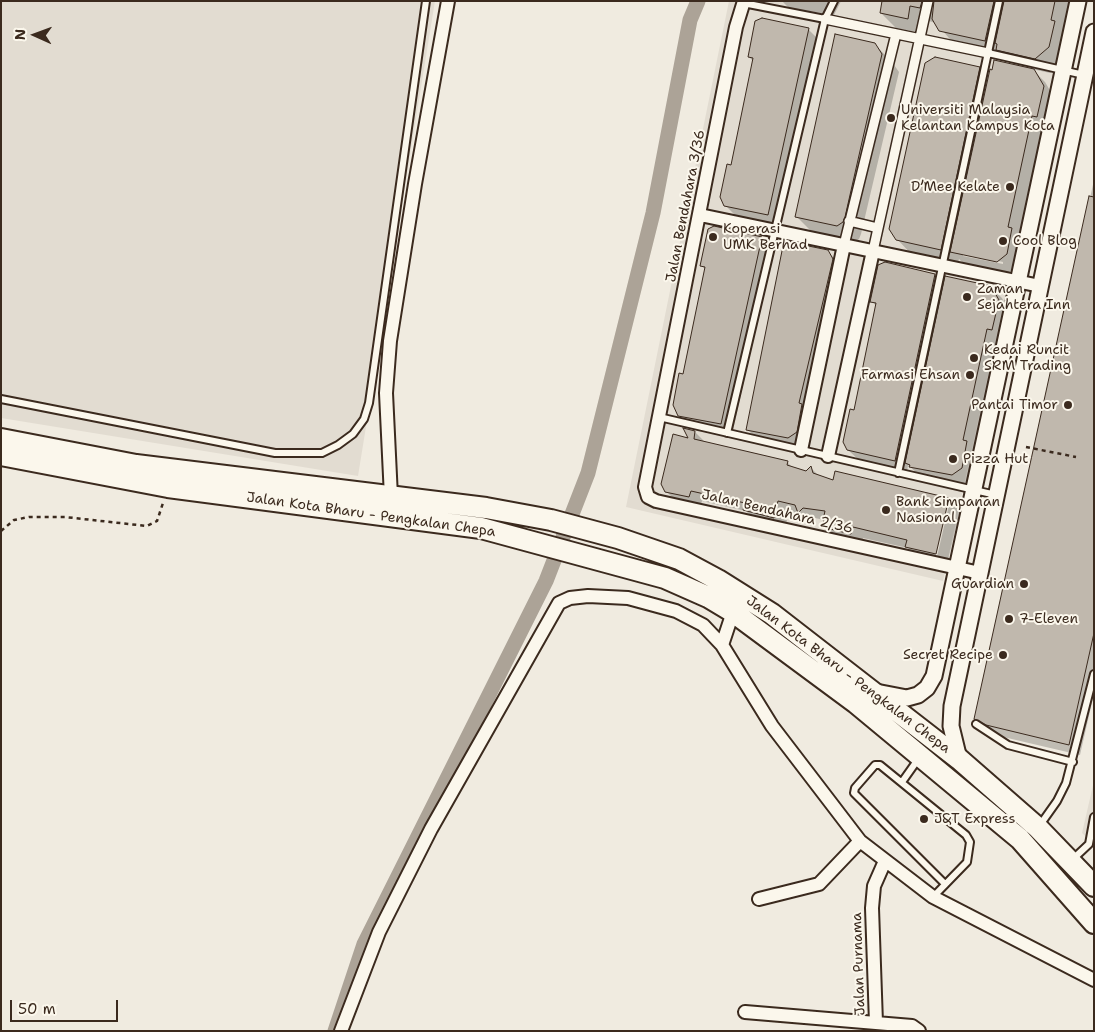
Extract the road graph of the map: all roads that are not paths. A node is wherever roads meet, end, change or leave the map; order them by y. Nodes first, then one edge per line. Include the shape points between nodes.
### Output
1 (426, 1) edge
2 (448, 1) edge
3 (834, 1) edge
4 (928, 1) edge
5 (999, 1) edge
6 (1078, 1) edge
7 (743, 2) edge
8 (825, 19) junction
9 (1094, 32) edge
10 (896, 34) junction
11 (920, 39) junction
12 (988, 53) junction
13 (1064, 70) junction
14 (1085, 75) junction
15 (700, 215) junction
16 (850, 221) junction
17 (878, 228) junction
18 (774, 230) junction
19 (844, 245) junction
20 (873, 251) junction
21 (944, 266) junction
22 (1019, 282) junction
23 (1040, 286) junction
24 (1, 399) edge
25 (659, 417) junction
26 (727, 433) junction
27 (1, 439) edge
28 (801, 450) junction
29 (1, 455) edge
30 (828, 456) junction
31 (898, 473) junction
32 (975, 490) junction
33 (996, 495) junction
34 (391, 497) junction
35 (959, 568) junction
36 (980, 573) junction
37 (733, 612) junction
38 (722, 645) junction
39 (1094, 674) edge
40 (869, 690) junction
41 (976, 724) dead end
42 (920, 757) junction
43 (959, 759) junction
44 (1073, 762) junction
45 (902, 782) junction
46 (1094, 817) edge
47 (1038, 828) junction
48 (860, 842) junction
49 (885, 861) junction
50 (1070, 861) junction
51 (945, 884) junction
52 (1094, 886) edge
53 (933, 897) junction
54 (760, 899) dead end
55 (1094, 923) edge
56 (1094, 980) edge
57 (745, 1012) dead end
58 (876, 1023) junction
59 (341, 1031) edge
60 (919, 1031) edge

1 - 24 lane via 369,403 364,419 353,434 322,453 275,453
2 - 34 street via 390,340 386,393
3 - 8 lane
4 - 11 street
5 - 12 lane
6 - 13 street
7 - 8 lane
7 - 15 street, Jalan Bendahara 3/36
8 - 10 street
8 - 18 lane
9 - 14 street
10 - 11 street
10 - 16 street
11 - 12 street
11 - 17 street
12 - 13 lane
12 - 21 lane
13 - 14 lane
13 - 22 street
14 - 23 street
15 - 18 street
15 - 25 street, Jalan Bendahara 3/36
16 - 17 street
16 - 19 street
17 - 20 street
18 - 19 street
18 - 26 lane
19 - 20 street
19 - 28 street
20 - 21 street
20 - 30 street
21 - 22 street
21 - 31 lane
22 - 23 street
22 - 32 street
23 - 33 street
25 - 26 lane
25 - 35 street, Jalan Bendahara 2/36 via 645,488 648,497
26 - 28 lane
27 - 34 main road, Jalan Kota Bharu - Pengkalan Chepa via 136,466
28 - 30 lane
29 - 37 main road, Jalan Kota Bharu - Pengkalan Chepa via 168,487 481,528 666,578
30 - 31 lane
31 - 32 lane
32 - 33 lane
32 - 35 street
33 - 36 street
34 - 40 main road, Jalan Kota Bharu - Pengkalan Chepa via 486,508 551,520 679,559 772,614
35 - 36 street, Jalan Bendahara 2/36
35 - 40 street via 934,676 927,688 907,698
36 - 43 street via 952,706 951,726
37 - 38 street
37 - 42 main road, Jalan Kota Bharu - Pengkalan Chepa via 856,703
38 - 48 street via 772,726
38 - 59 street via 703,625 676,611 628,598 588,596 559,603 431,829 383,924
39 - 44 lane
40 - 43 main road, Jalan Kota Bharu - Pengkalan Chepa
41 - 44 lane via 1008,745
42 - 45 lane
42 - 55 main road, Jalan Kota Bharu - Pengkalan Chepa via 1020,839
43 - 47 main road, Jalan Kota Bharu - Pengkalan Chepa
44 - 47 lane via 1057,801
45 - 51 lane via 966,834 970,842 967,862
45 - 51 lane via 880,765 875,765 854,788 854,793
46 - 50 lane via 1089,844
47 - 50 main road, Jalan Kota Bharu - Pengkalan Chepa
48 - 49 street
48 - 54 street via 819,884
49 - 53 street
49 - 58 street, Jalan Purnama via 874,886 872,908
50 - 52 main road, Jalan Kota Bharu - Pengkalan Chepa
51 - 53 lane
53 - 56 street
57 - 58 street
58 - 60 street, Jalan Purnama via 912,1026

